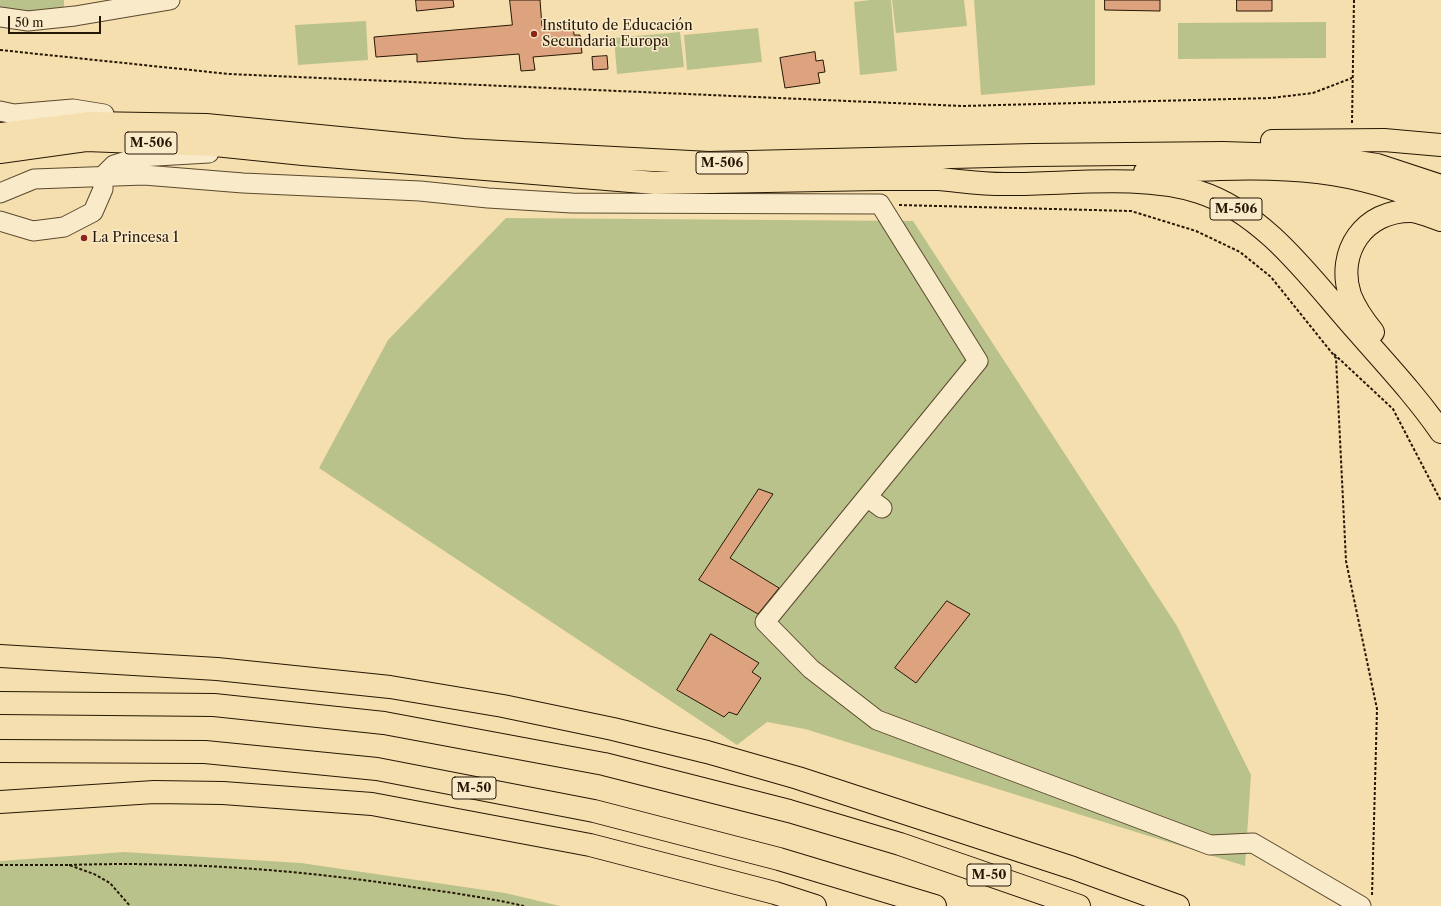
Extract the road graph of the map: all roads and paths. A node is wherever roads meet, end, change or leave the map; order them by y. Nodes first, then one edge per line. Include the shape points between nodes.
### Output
1 (170, 0) edge
2 (1354, 0) edge
3 (76, 8) edge
4 (0, 17) edge
5 (0, 50) edge
6 (1352, 78) junction
7 (0, 111) edge
8 (104, 114) junction
9 (1352, 123) dead end
10 (0, 124) edge
11 (206, 125) junction
12 (0, 134) edge
13 (1441, 145) edge
14 (0, 152) edge
15 (212, 153) junction
16 (304, 154) junction
17 (1033, 155) junction
18 (0, 165) edge
19 (103, 176) junction
20 (938, 179) junction
21 (1441, 186) edge
22 (0, 193) edge
23 (880, 204) junction
24 (1441, 207) edge
25 (1441, 220) edge
26 (0, 221) edge
27 (1330, 351) junction
28 (1441, 412) edge
29 (1441, 432) edge
30 (867, 497) junction
31 (1441, 501) edge
32 (882, 508) dead end
33 (0, 656) edge
34 (0, 704) edge
35 (0, 751) edge
36 (0, 802) edge
37 (69, 864) junction
38 (0, 865) edge
39 (1366, 902) edge
40 (130, 906) edge
41 (524, 906) edge
42 (815, 906) edge
43 (935, 906) edge
44 (1079, 906) edge
45 (1178, 906) edge

1 - 3 street
2 - 6 path
3 - 4 street via 28,21
5 - 6 path via 229,74 962,106 1271,98 1313,93
6 - 9 path
7 - 8 street via 14,114 73,109
8 - 10 main road
8 - 11 main road via 157,116
11 - 12 main road, M-506 via 90,123
11 - 17 main road, M-506 via 463,150 709,163
13 - 17 main road via 1384,140 1252,141
14 - 16 main road, M-506 via 86,140 215,145
15 - 16 main road
15 - 18 main road via 71,152
15 - 19 street via 139,157 114,164
16 - 20 main road, M-506 via 655,183
17 - 21 main road, M-506 via 1223,153 1317,156 1377,165
19 - 22 street via 34,179
19 - 23 street via 144,175 243,183 420,191 572,203
19 - 26 street via 103,189 93,212 64,227 33,231
20 - 24 main road, M-506 via 1257,169 1318,172 1368,181 1420,197
20 - 29 main road, M-506 via 1009,184 1146,182 1199,192 1225,202 1276,239 1388,366
23 - 27 path via 1131,211 1196,231 1240,252 1271,277
23 - 30 street via 978,361
25 - 28 main road via 1413,211 1380,217 1356,238 1346,268 1350,296 1359,312
27 - 31 path via 1393,409
27 - 39 path via 1336,358 1346,561 1377,709
30 - 32 street
30 - 39 street via 765,622 811,669 877,720 1210,845 1253,843
33 - 45 main road via 217,669 390,687 613,728 798,778 1065,865
34 - 44 main road, M-50 via 214,705 384,723 604,764 789,810 900,844
35 - 43 main road, M-50 via 205,752 377,770 594,811 779,859
36 - 42 main road via 154,792 223,793 372,804 590,846
37 - 38 path
37 - 40 path via 110,883
37 - 41 path via 136,862 255,868 376,881

